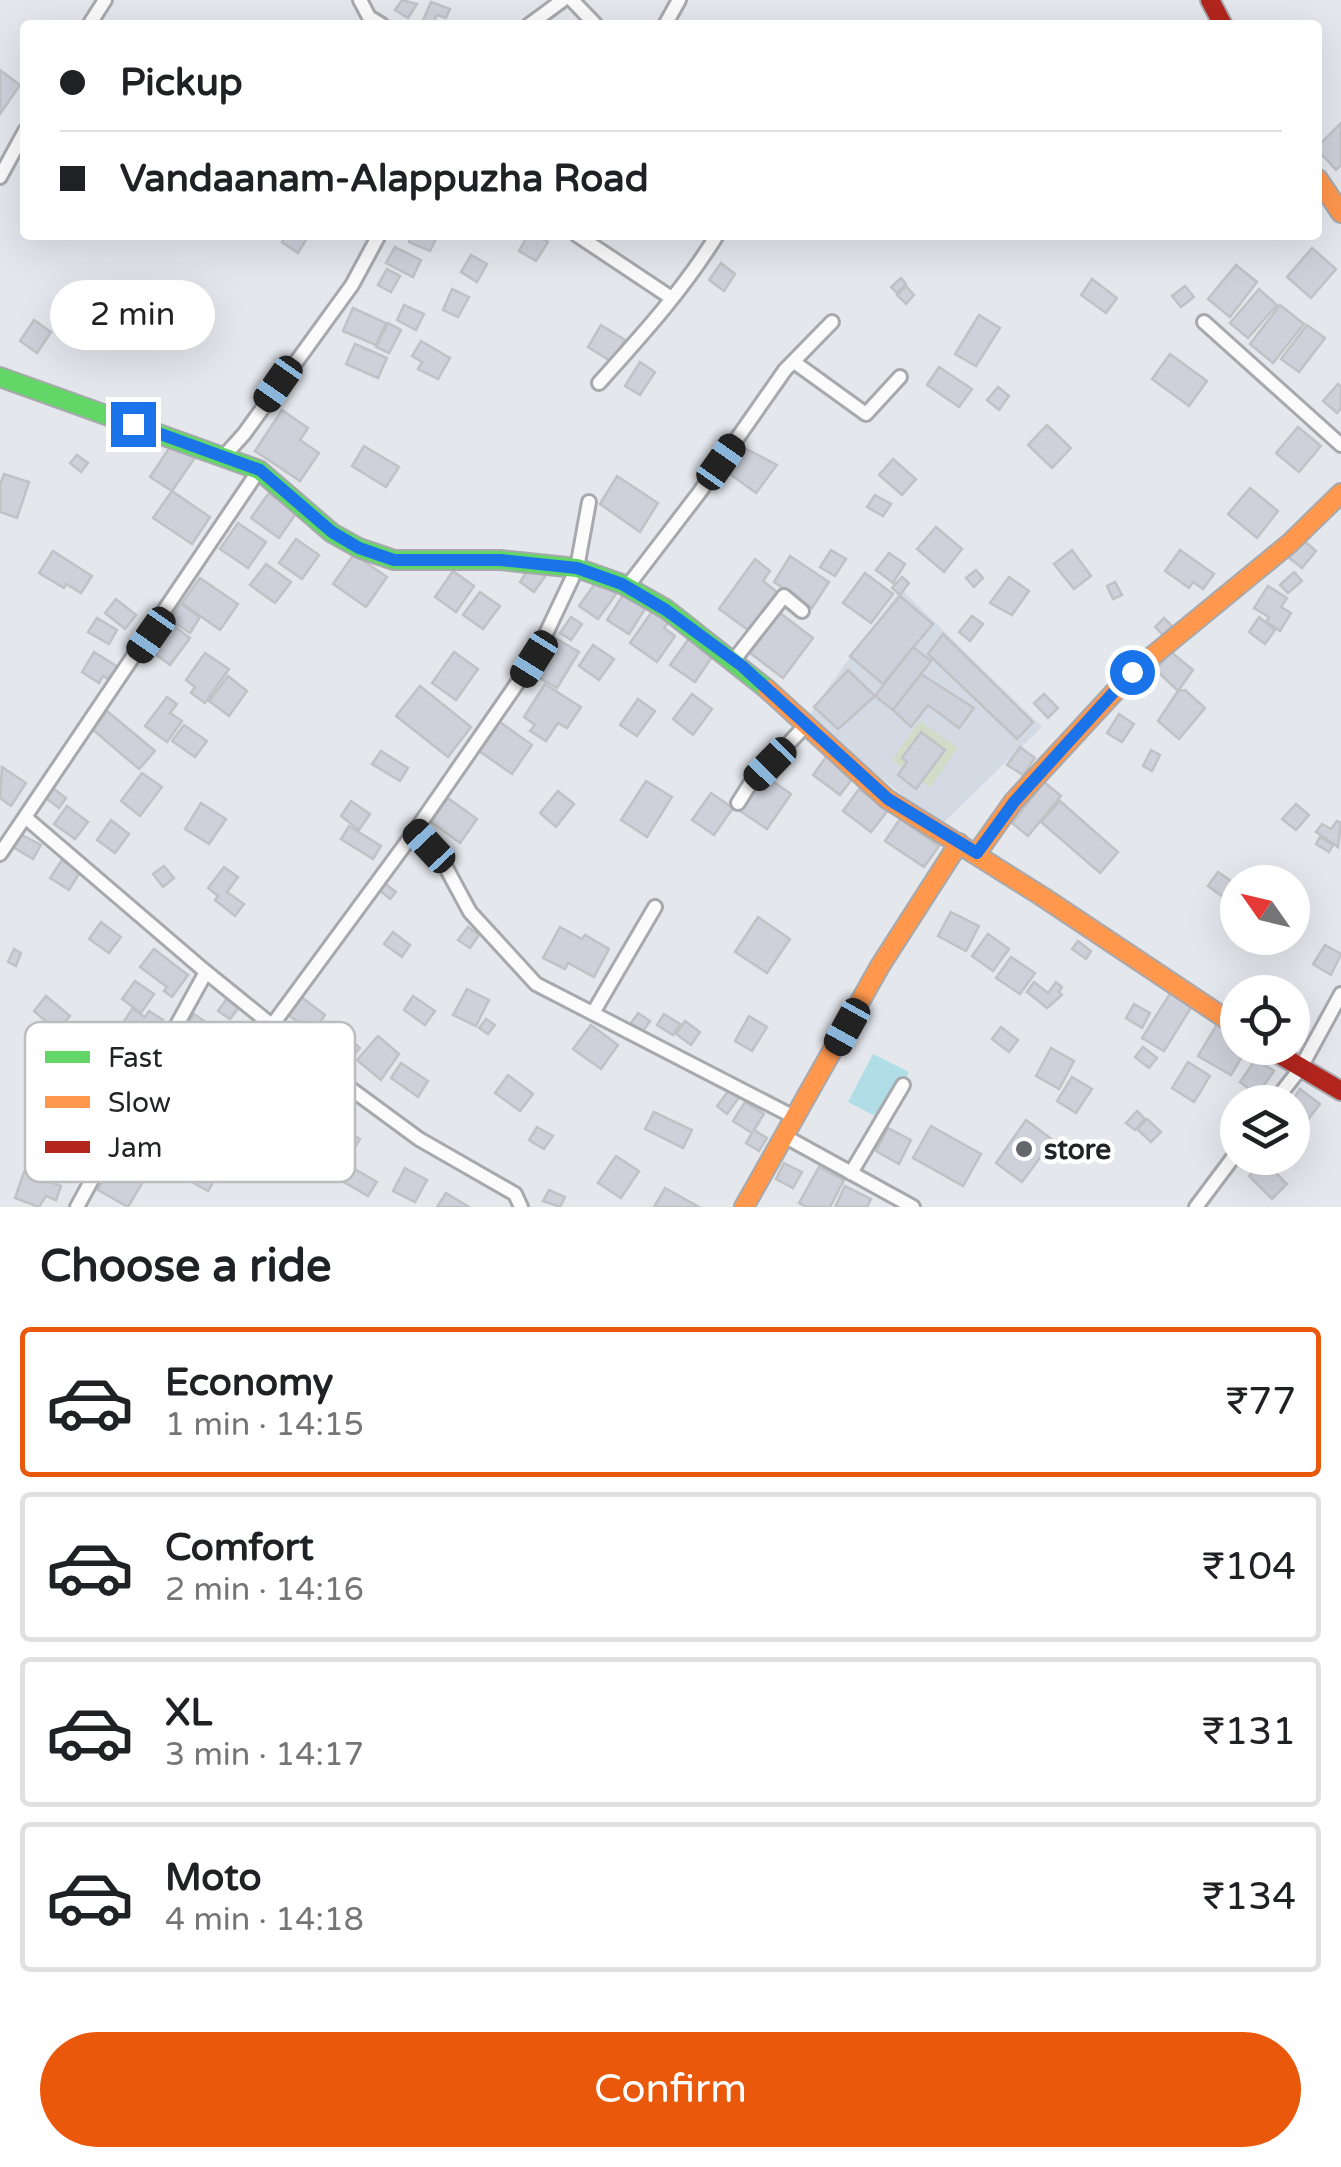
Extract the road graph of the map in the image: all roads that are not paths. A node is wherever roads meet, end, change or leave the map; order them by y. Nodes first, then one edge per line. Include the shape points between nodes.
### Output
1 (360, 0) edge
2 (563, 0) edge
3 (572, 0) edge
4 (374, 20) edge
5 (536, 20) edge
6 (591, 20) edge
7 (20, 141) edge
8 (0, 177) edge
9 (1322, 186) edge
10 (1341, 213) edge
11 (376, 240) edge
12 (584, 240) edge
13 (715, 240) edge
14 (670, 297) junction
15 (832, 322) dead end
16 (1204, 322) dead end
17 (794, 362) junction
18 (0, 377) edge
19 (900, 377) dead end
20 (598, 383) dead end
21 (1341, 445) edge
22 (224, 455) junction
23 (260, 470) junction
24 (1341, 494) edge
25 (589, 502) dead end
26 (577, 568) junction
27 (627, 587) junction
28 (802, 611) dead end
29 (734, 660) junction
30 (808, 724) junction
31 (738, 803) dead end
32 (25, 816) junction
33 (415, 831) junction
34 (960, 843) junction
35 (977, 853) junction
36 (0, 854) edge
37 (655, 907) dead end
38 (206, 972) junction
39 (1341, 994) edge
40 (593, 1014) junction
41 (1220, 1015) edge
42 (179, 1022) edge
43 (270, 1022) edge
44 (274, 1022) edge
45 (1295, 1065) edge
46 (1300, 1068) junction
47 (904, 1085) dead end
48 (1287, 1085) edge
49 (1341, 1091) edge
50 (355, 1092) edge
51 (796, 1118) junction
52 (786, 1137) junction
53 (851, 1173) junction
54 (1220, 1175) edge
55 (92, 1182) edge
56 (78, 1207) edge
57 (522, 1207) edge
58 (744, 1207) edge
59 (912, 1207) edge
60 (1196, 1207) edge

1 - 4 street
2 - 5 street
3 - 6 street
7 - 8 street
9 - 10 main road
11 - 22 street via 352,285
12 - 14 street
13 - 14 street
14 - 20 street
15 - 17 street
16 - 21 street
17 - 19 street via 866,414
17 - 27 street
18 - 22 main road
22 - 23 main road
23 - 26 main road via 332,532 394,560
23 - 32 street
24 - 35 main road via 1132,672 1014,802
25 - 26 street
26 - 27 main road
26 - 33 street via 534,659
27 - 29 main road
28 - 29 street via 784,596
29 - 30 main road
30 - 31 street
30 - 34 main road via 888,799
32 - 36 street
32 - 38 street
33 - 40 street via 443,862 470,912 536,984
33 - 44 street
34 - 35 main road
34 - 51 main road via 880,966
35 - 41 main road
37 - 40 street
38 - 42 street
38 - 43 street
39 - 46 street
40 - 51 street
45 - 46 main road
46 - 48 street
46 - 49 main road
47 - 53 street
50 - 57 street via 419,1139 515,1194
51 - 52 main road
52 - 53 street
52 - 58 main road
53 - 59 street
54 - 60 street
55 - 56 street

